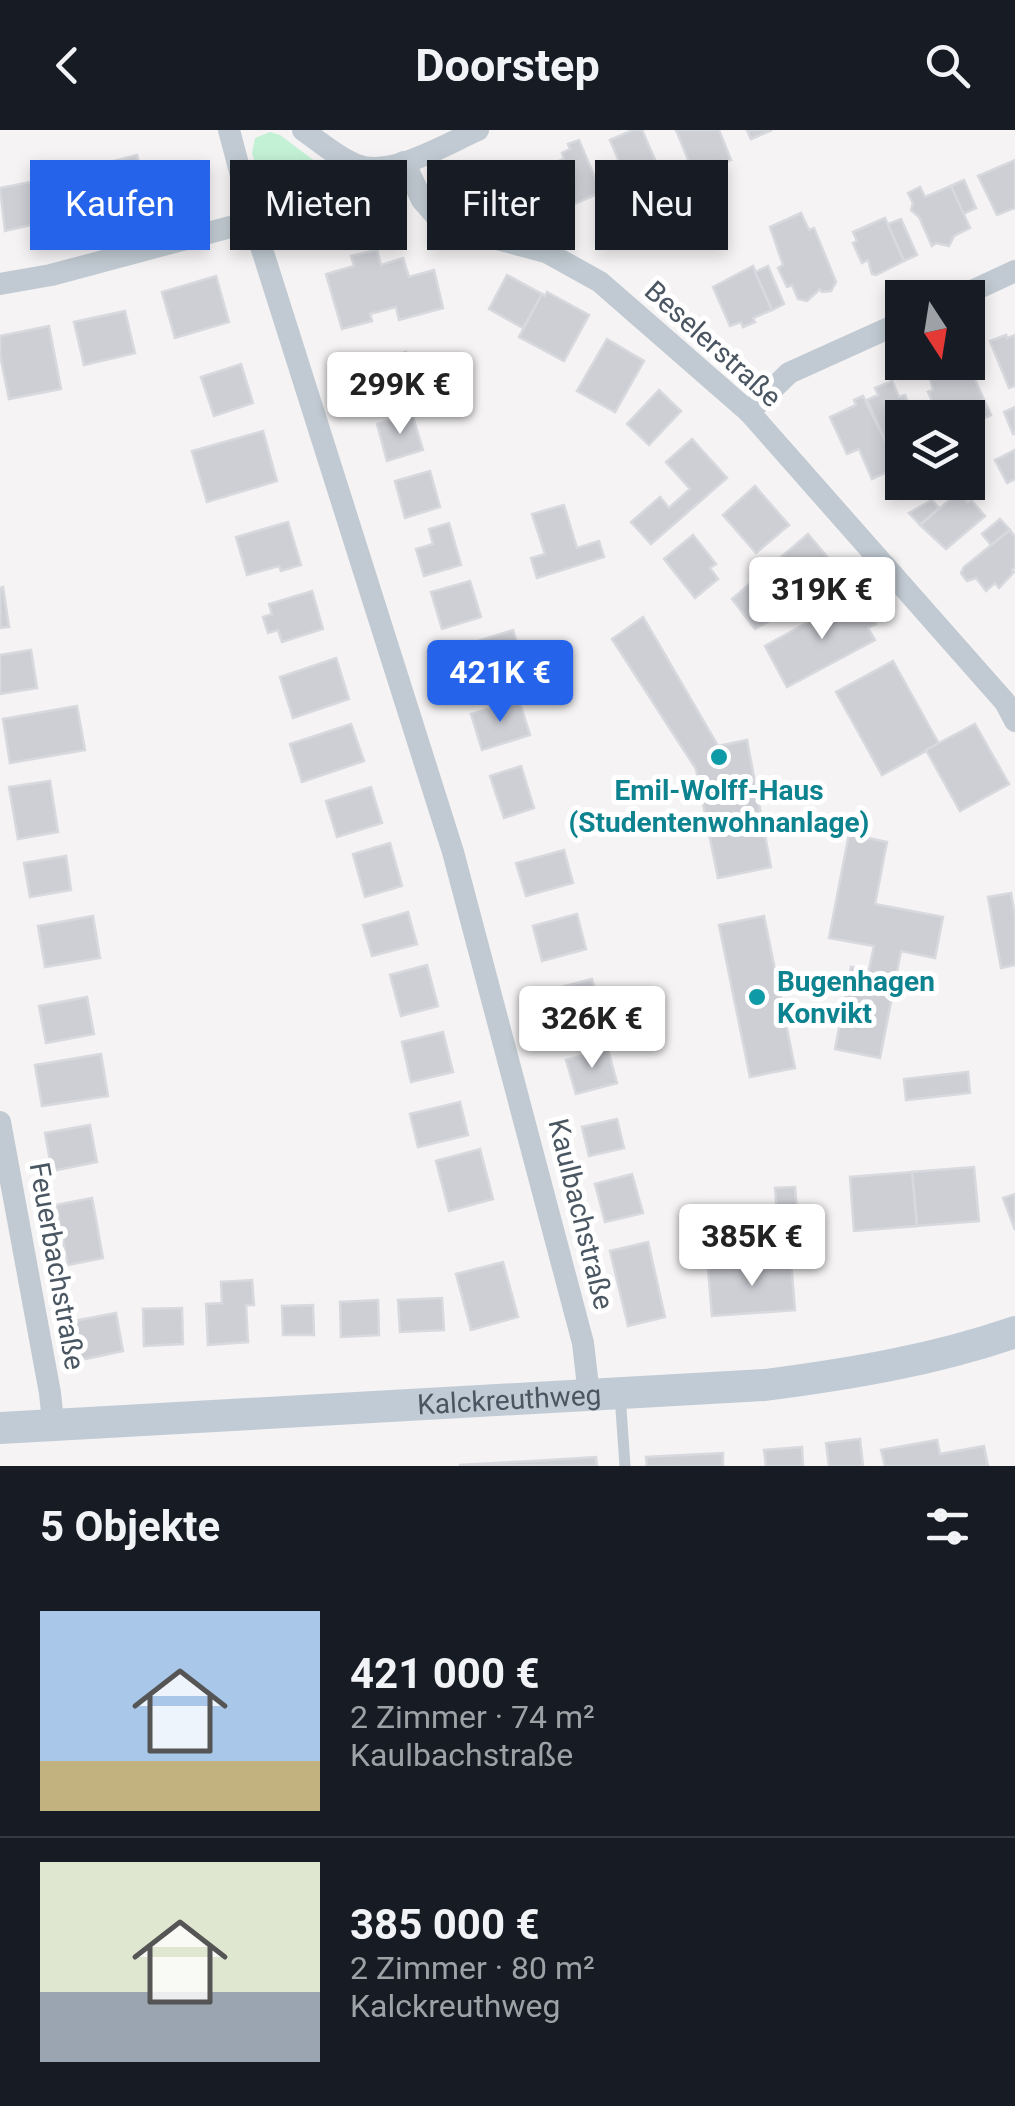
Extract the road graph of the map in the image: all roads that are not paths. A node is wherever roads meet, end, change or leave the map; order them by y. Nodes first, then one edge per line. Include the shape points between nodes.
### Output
1 (230, 130) edge
2 (303, 130) edge
3 (478, 130) edge
4 (237, 160) edge
5 (346, 160) edge
6 (407, 161) edge
7 (407, 168) edge
8 (230, 227) edge
9 (261, 250) edge
10 (1015, 271) edge
11 (0, 284) edge
12 (985, 285) edge
13 (885, 330) edge
14 (749, 412) junction
15 (1012, 708) edge
16 (0, 1122) edge
17 (1015, 1332) edge
18 (605, 1394) junction
19 (52, 1422) junction
20 (0, 1428) edge
21 (624, 1466) edge

1 - 4 street, Kaulbachstraße
2 - 5 street
3 - 6 street
7 - 14 street, Beselerstraße via 437,217 546,252 600,282
8 - 11 street
9 - 18 street, Kaulbachstraße via 453,852 583,1343
10 - 12 street
13 - 14 street via 788,373
14 - 15 street, Beselerstraße
16 - 19 street, Feuerbachstraße
17 - 18 street, Kalckreuthweg via 822,1378
18 - 19 street, Kalckreuthweg
18 - 21 lane
19 - 20 street, Kalckreuthweg

